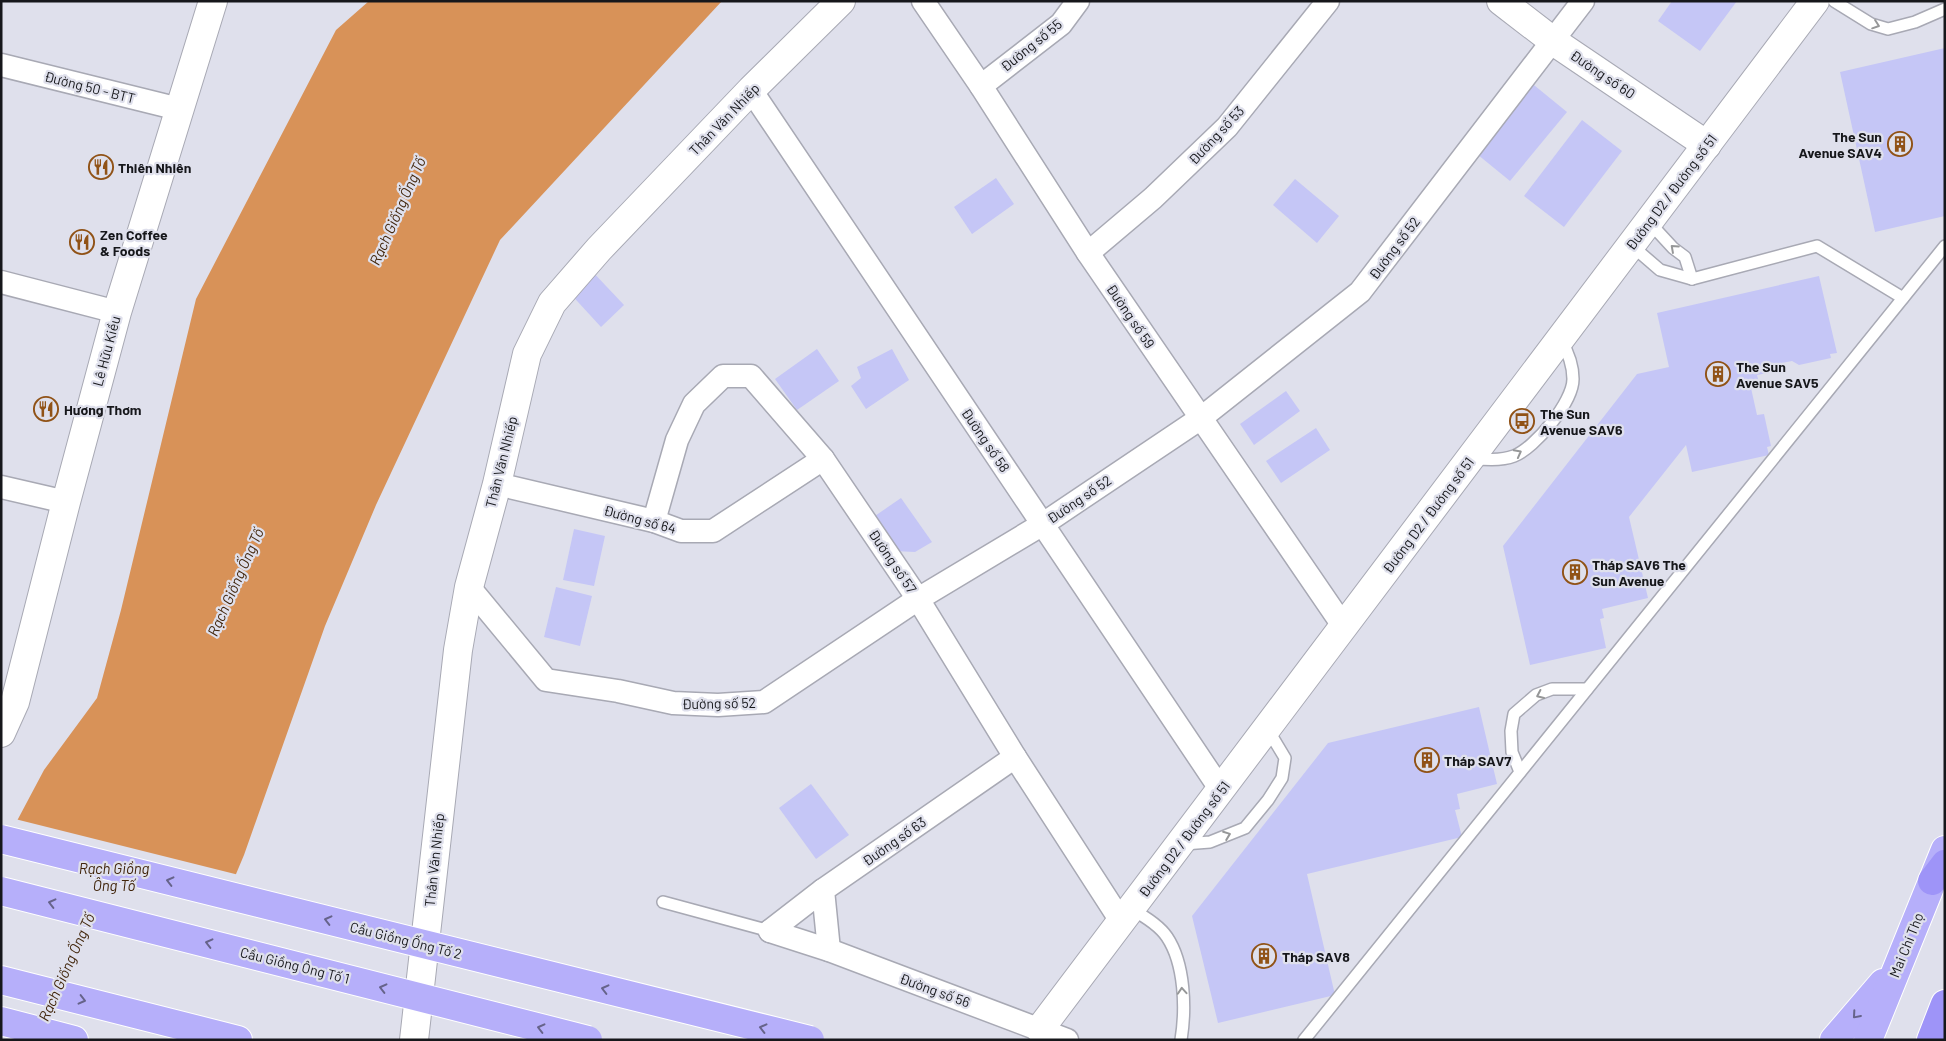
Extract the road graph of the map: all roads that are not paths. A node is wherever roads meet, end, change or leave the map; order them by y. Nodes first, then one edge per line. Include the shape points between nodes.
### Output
1 (212, 1) edge
2 (841, 1) edge
3 (923, 1) edge
4 (1078, 1) edge
5 (1328, 1) edge
6 (1501, 1) edge
7 (1583, 1) edge
8 (1815, 1) edge
9 (1834, 1) edge
10 (1945, 9) edge
11 (1553, 41) junction
12 (1, 65) edge
13 (981, 86) junction
14 (751, 90) junction
15 (179, 109) junction
16 (1707, 145) junction
17 (1649, 222) junction
18 (1632, 245) junction
19 (1945, 246) edge
20 (1088, 253) junction
21 (1692, 279) junction
22 (1, 282) edge
23 (1903, 298) junction
24 (117, 312) junction
25 (1560, 339) junction
26 (1201, 418) junction
27 (1471, 458) junction
28 (823, 459) junction
29 (497, 484) junction
30 (1, 487) edge
31 (66, 502) junction
32 (654, 521) junction
33 (1043, 524) junction
34 (469, 587) junction
35 (918, 599) junction
36 (1344, 627) junction
37 (1587, 689) junction
38 (8, 700) edge
39 (1267, 728) junction
40 (1, 733) edge
41 (1015, 757) junction
42 (1520, 772) junction
43 (1221, 790) junction
44 (1, 840) edge
45 (1180, 844) junction
46 (1945, 850) edge
47 (1938, 872) edge
48 (1, 890) edge
49 (822, 890) junction
50 (663, 902) dead end
51 (1126, 915) junction
52 (770, 931) junction
53 (829, 950) junction
54 (1899, 964) junction
55 (1, 980) edge
56 (1945, 1004) edge
57 (1, 1021) edge
58 (1040, 1029) junction
59 (74, 1040) edge
60 (238, 1040) edge
61 (414, 1040) edge
62 (588, 1040) edge
63 (810, 1040) edge
64 (1067, 1040) edge
65 (1180, 1040) edge
66 (1304, 1040) edge
67 (1834, 1040) edge
68 (1868, 1040) edge
69 (1931, 1040) edge

1 - 15 street, Lê Hữu Kiều
2 - 14 street, Thân Văn Nhiếp
3 - 13 street, Đường số 59
4 - 13 street, Đường số 55 via 1061,24
5 - 20 street, Đường số 53 via 1227,127 1153,198
6 - 11 street, Đường số 60
7 - 11 street, Đường số 52
8 - 16 street, Đường D2 / Đường số 51
9 -> 10 lane via 1871,24 1888,29
11 - 16 street, Đường số 60
11 - 26 street, Đường số 52 via 1360,292
12 - 15 street, Đường 50 - BTT
13 - 20 street, Đường số 59
14 - 29 street, Thân Văn Nhiếp via 552,302 527,354
14 - 33 street, Đường số 58
15 - 24 street, Lê Hữu Kiều
16 - 17 street, Đường D2 / Đường số 51
17 - 18 street, Đường D2 / Đường số 51
21 -> 17 lane via 1685,257
18 - 21 lane via 1660,270
18 - 25 street, Đường D2 / Đường số 51
19 - 23 lane
20 - 26 street, Đường số 59
21 - 23 lane via 1816,246
22 - 24 street
23 - 37 lane
24 - 31 street, Lê Hữu Kiều
25 - 27 street, Đường D2 / Đường số 51
27 -> 25 lane via 1493,460 1515,456 1533,444 1564,406 1573,381 1568,352
26 - 33 street, Đường số 52
26 - 36 street, Đường số 59
27 - 36 street, Đường D2 / Đường số 51
28 - 32 street, Đường số 64 via 713,531 680,530
28 - 32 street, Đường số 57 via 751,376 723,376 694,404 677,440
28 - 35 street, Đường số 57
29 - 32 street, Đường số 64
29 - 34 street, Thân Văn Nhiếp
30 - 31 street
31 - 38 street, Lê Hữu Kiều
33 - 35 street, Đường số 52
33 - 43 street, Đường số 58
34 - 35 street, Đường số 52 via 546,680 673,703 718,705 764,702
34 - 61 street, Thân Văn Nhiếp via 458,650
35 - 41 street, Đường số 57
36 - 39 street, Đường D2 / Đường số 51
37 - 42 lane
37 -> 42 lane via 1552,689 1536,695 1514,714 1512,752
38 - 40 street, Lê Hữu Kiều
39 - 43 street, Đường D2 / Đường số 51
45 -> 39 lane via 1210,842 1245,828 1268,800 1282,778 1284,758
41 - 49 street, Đường số 63
41 - 51 street, Đường số 57
42 - 66 lane
43 - 45 street, Đường D2 / Đường số 51
63 -> 44 main road, Cầu Giồng Ống Tố 2, bridge
45 - 51 street, Đường D2 / Đường số 51
46 - 47 main road, Mai Chí Thọ
47 - 54 main road, Mai Chí Thọ
62 -> 48 main road, Cầu Giồng Ông Tố 1, bridge
49 - 52 street
49 - 53 street
50 - 52 lane
51 - 58 street, Đường D2 / Đường số 51
65 -> 51 lane via 1180,969 1167,937 1150,919
52 - 53 street, Đường số 56
53 - 58 street, Đường số 56
54 -> 67 main road
54 - 68 main road, Mai Chí Thọ
55 -> 60 main road
56 - 69 highway
57 - 59 main road
58 - 64 street, Đường số 56

